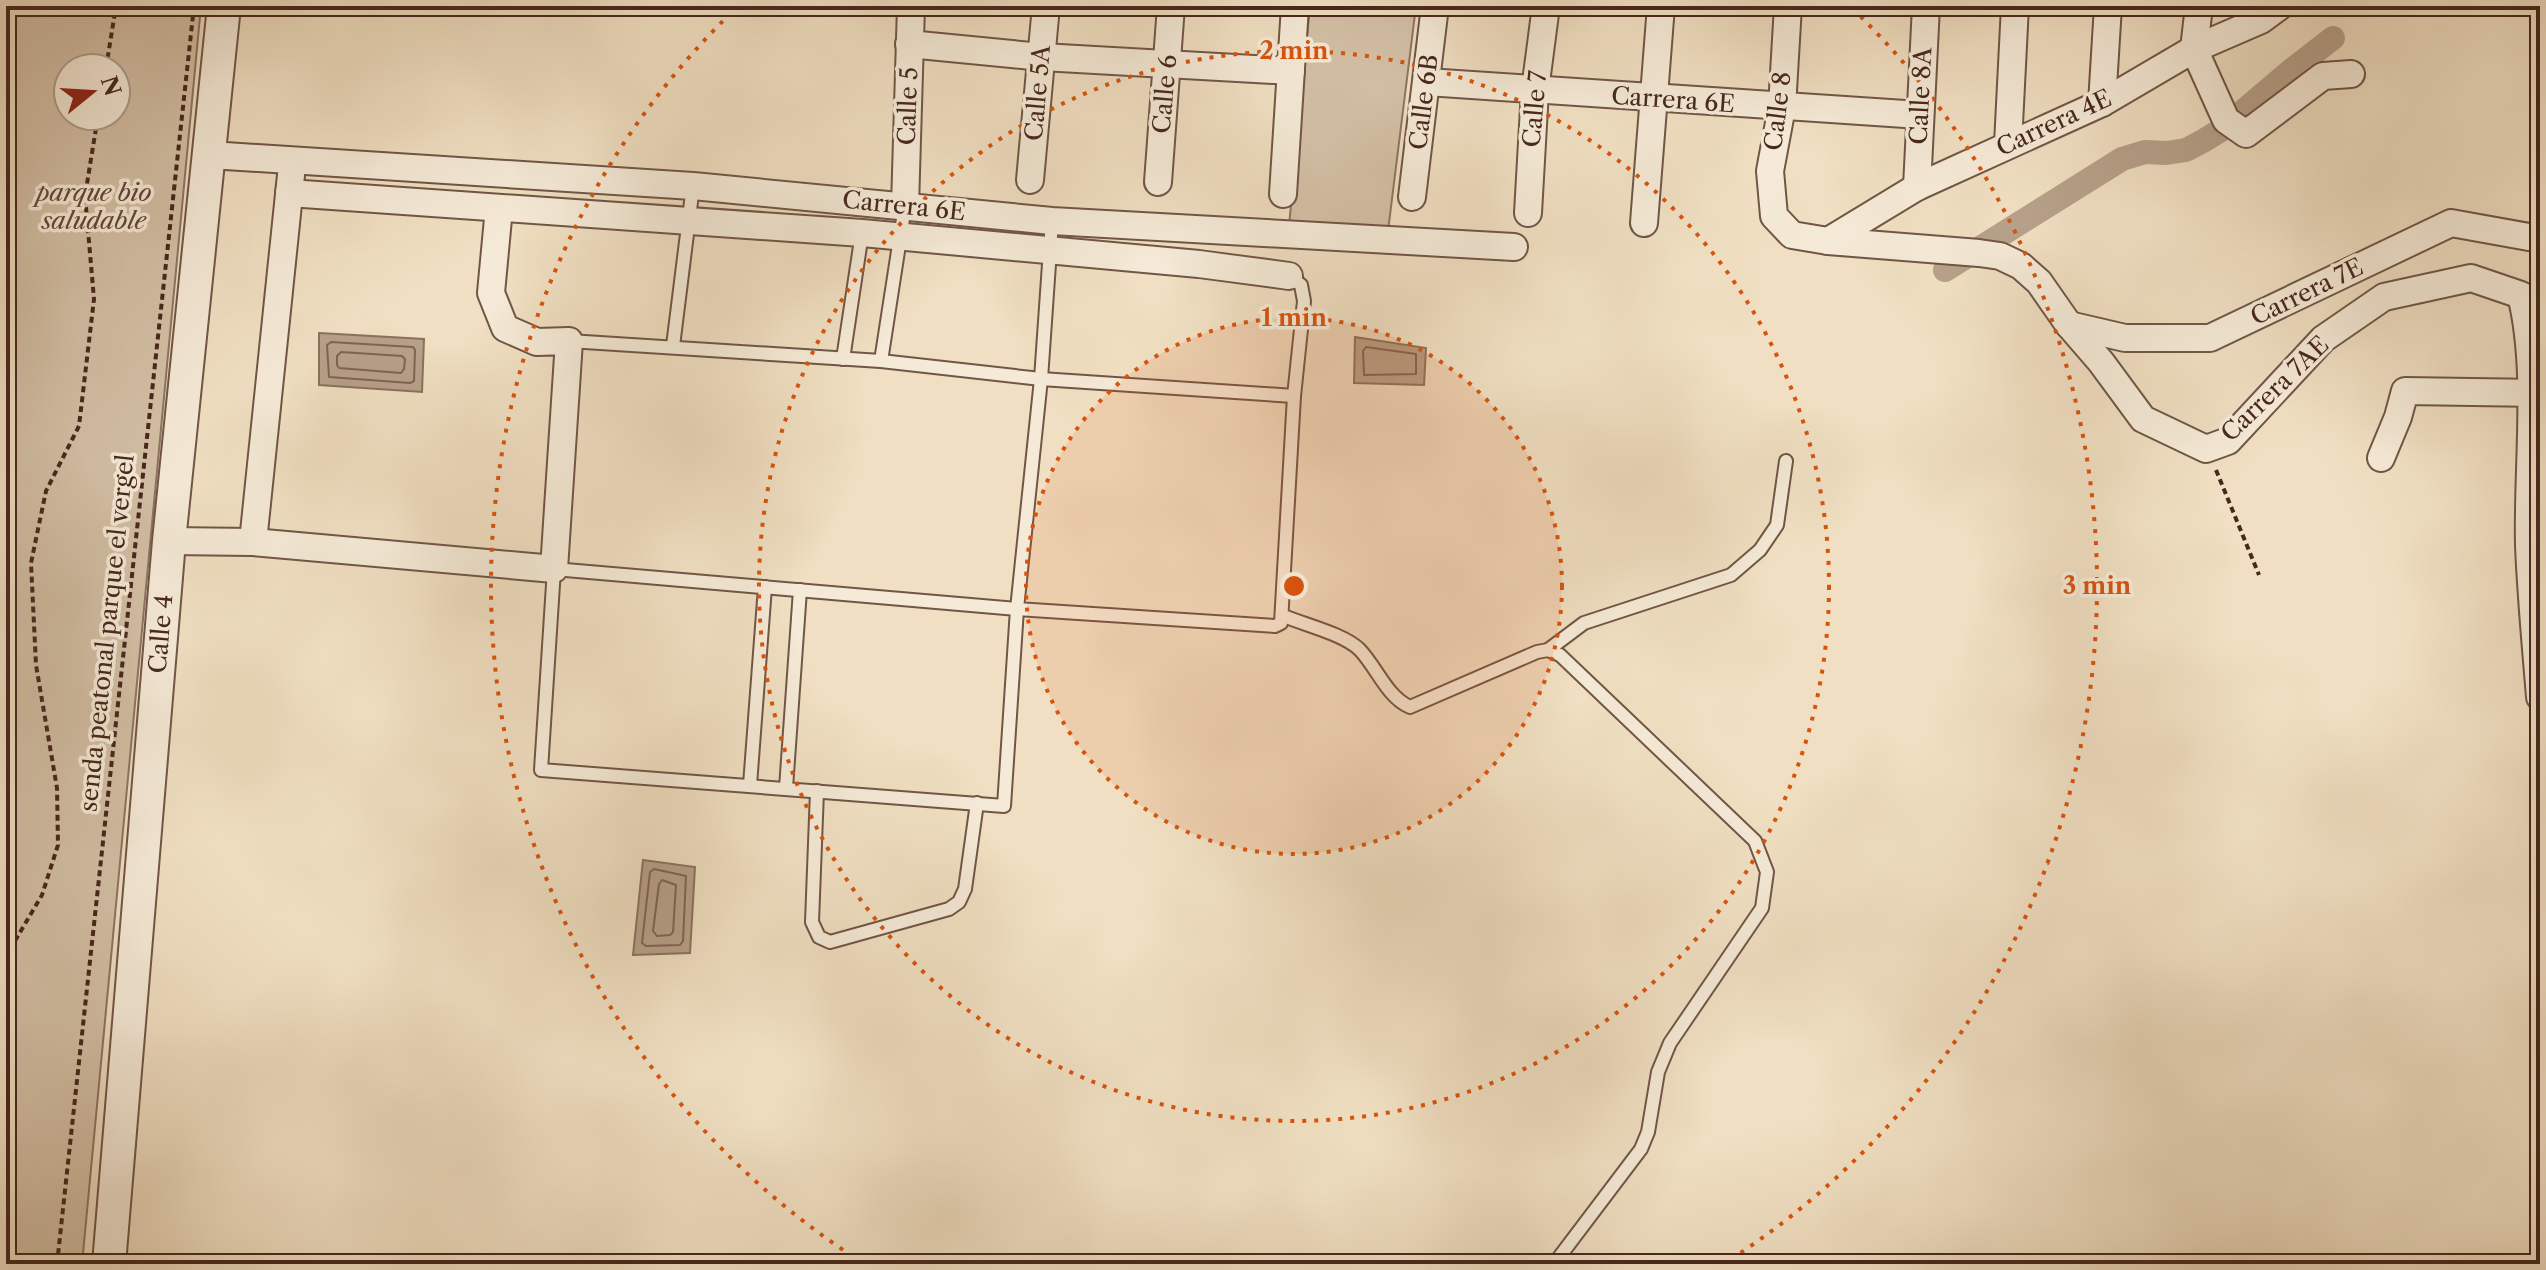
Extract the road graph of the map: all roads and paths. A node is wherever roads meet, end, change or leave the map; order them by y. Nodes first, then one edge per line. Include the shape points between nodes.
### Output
1 (116, 6) edge
2 (194, 6) edge
3 (224, 6) edge
4 (911, 6) edge
5 (1046, 6) edge
6 (1171, 6) edge
7 (1295, 6) edge
8 (1435, 6) edge
9 (1546, 6) edge
10 (1661, 6) edge
11 (1788, 6) edge
12 (1926, 6) edge
13 (2015, 6) edge
14 (2108, 6) edge
15 (2199, 6) edge
16 (2280, 6) edge
17 (909, 44) junction
18 (2194, 49) junction
19 (109, 52) edge
20 (1042, 57) junction
21 (1168, 63) junction
22 (1291, 71) junction
23 (2351, 74) dead end
24 (1427, 82) junction
25 (1535, 90) junction
26 (1654, 98) junction
27 (2102, 103) junction
28 (1782, 107) junction
29 (1920, 115) junction
30 (95, 132) edge
31 (2008, 144) junction
32 (210, 155) junction
33 (293, 160) junction
34 (413, 167) junction
35 (532, 175) junction
36 (1030, 180) dead end
37 (1158, 182) dead end
38 (693, 186) junction
39 (1917, 187) junction
40 (289, 193) junction
41 (1283, 194) dead end
42 (1412, 197) dead end
43 (408, 201) junction
44 (862, 201) junction
45 (905, 206) junction
46 (499, 208) junction
47 (528, 210) junction
48 (1528, 213) dead end
49 (690, 221) junction
50 (1052, 221) junction
51 (1644, 223) dead end
52 (1126, 226) junction
53 (1201, 231) junction
54 (862, 233) junction
55 (901, 238) junction
56 (2540, 239) edge
57 (1828, 241) junction
58 (1514, 247) dead end
59 (1050, 251) junction
60 (1123, 257) junction
61 (1199, 264) junction
62 (1289, 276) joint
63 (2069, 325) junction
64 (569, 341) junction
65 (673, 346) junction
66 (843, 359) junction
67 (881, 361) junction
68 (1041, 379) junction
69 (2535, 394) edge
70 (1294, 396) junction
71 (2206, 449) junction
72 (2381, 458) dead end
73 (1786, 461) dead end
74 (169, 541) junction
75 (253, 542) junction
76 (2535, 544) edge
77 (554, 569) junction
78 (2259, 575) dead end
79 (765, 587) junction
80 (800, 590) junction
81 (1017, 609) junction
82 (1284, 616) junction
83 (1548, 650) junction
84 (2540, 697) edge
85 (750, 785) junction
86 (786, 788) junction
87 (817, 791) junction
88 (977, 803) junction
89 (7, 949) edge
90 (6, 979) edge
91 (6, 1150) edge
92 (13, 1264) edge
93 (57, 1264) edge
94 (109, 1264) edge
95 (1554, 1264) edge

1 - 19 path
2 - 93 path, senda peatonal parque el vergel
3 - 32 street, Calle 4
4 - 17 street, Calle 5
5 - 20 street, Calle 5A
6 - 21 street, Calle 6
7 - 22 street
8 - 24 street, Calle 6B
9 - 25 street, Calle 7
10 - 26 street
11 - 28 street, Calle 8
12 - 29 street, Calle 8A
13 - 31 street
14 - 27 street
15 - 18 street
16 - 18 street, Carrera 4E via 2261,20
17 - 20 street
17 - 45 street, Calle 5
18 - 23 street via 2236,127 2323,76
18 - 27 street, Carrera 4E
20 - 21 street
20 - 36 street, Calle 5A
21 - 22 street
21 - 37 street, Calle 6
22 - 41 street
24 - 25 street, Carrera 6E
24 - 42 street, Calle 6B
25 - 26 street, Carrera 6E
25 - 48 street, Calle 7
26 - 28 street, Carrera 6E
26 - 51 street
27 - 31 street, Carrera 4E
28 - 29 street, Carrera 6E
28 - 57 street, Calle 8 via 1770,171 1774,216 1792,235
29 - 39 street, Calle 8A
30 - 89 path via 85,196 94,299 79,426 46,491 31,563 36,665 57,788 58,845 42,895
31 - 39 street, Carrera 4E
32 - 33 street, Carrera 6E
32 - 74 street, Calle 4
33 - 34 street, Carrera 6E
33 - 40 street
34 - 35 street, Carrera 6E
34 - 43 street
35 - 38 street, Carrera 6E
35 - 47 street
38 - 44 street, Carrera 6E
38 - 49 lane
39 - 57 street, Carrera 4E
40 - 43 street, Carrera 6E
40 - 75 street
43 - 46 street, Carrera 6E
44 - 45 street, Carrera 6E
44 - 54 street
45 - 50 street, Carrera 6E
45 - 55 lane
46 - 47 street, Carrera 6E
46 - 64 street via 491,293 505,328 537,342
47 - 49 street, Carrera 6E
49 - 54 street, Carrera 6E
49 - 65 lane
50 - 52 street, Carrera 6E
50 - 59 lane
52 - 53 street, Carrera 6E
52 - 60 street
53 - 58 street, Carrera 6E
53 - 61 street
54 - 55 street, Carrera 6E
54 - 66 lane
55 - 59 street, Carrera 6E
55 - 67 lane
56 - 63 street, Carrera 7E via 2451,223 2210,338 2125,338
57 - 63 street via 2000,256 2039,282
59 - 60 street, Carrera 6E
59 - 68 lane
60 - 61 street, Carrera 6E
61 - 62 street, Carrera 6E
62 - 70 lane via 1301,285 1304,301
63 - 71 street via 2143,419
64 - 65 lane
64 - 77 street
65 - 66 lane
66 - 67 lane
67 - 68 lane
68 - 70 lane
68 - 81 lane
69 - 71 street, Carrera 7AE via 2521,295 2471,278 2384,297 2323,339 2228,441
69 - 72 street via 2405,391
69 - 76 street
70 - 82 lane
71 - 78 path
73 - 83 lane via 1777,525 1760,550 1731,575 1584,623
74 - 75 street
74 - 94 street, Calle 4
75 - 77 street
76 - 84 street
77 - 79 lane
77 - 85 lane via 541,770
79 - 80 lane
79 - 85 lane
80 - 81 lane
80 - 86 lane
81 - 82 lane via 1275,626
81 - 88 lane via 1004,806
82 - 83 lane via 1350,642 1399,703 1410,707
83 - 95 lane via 1560,655 1755,841 1767,872 1762,908 1670,1043 1641,1149
85 - 86 lane
86 - 87 lane
87 - 88 lane
87 - 88 lane via 812,922 819,937 830,942 959,902
89 - 90 path
91 - 92 path

